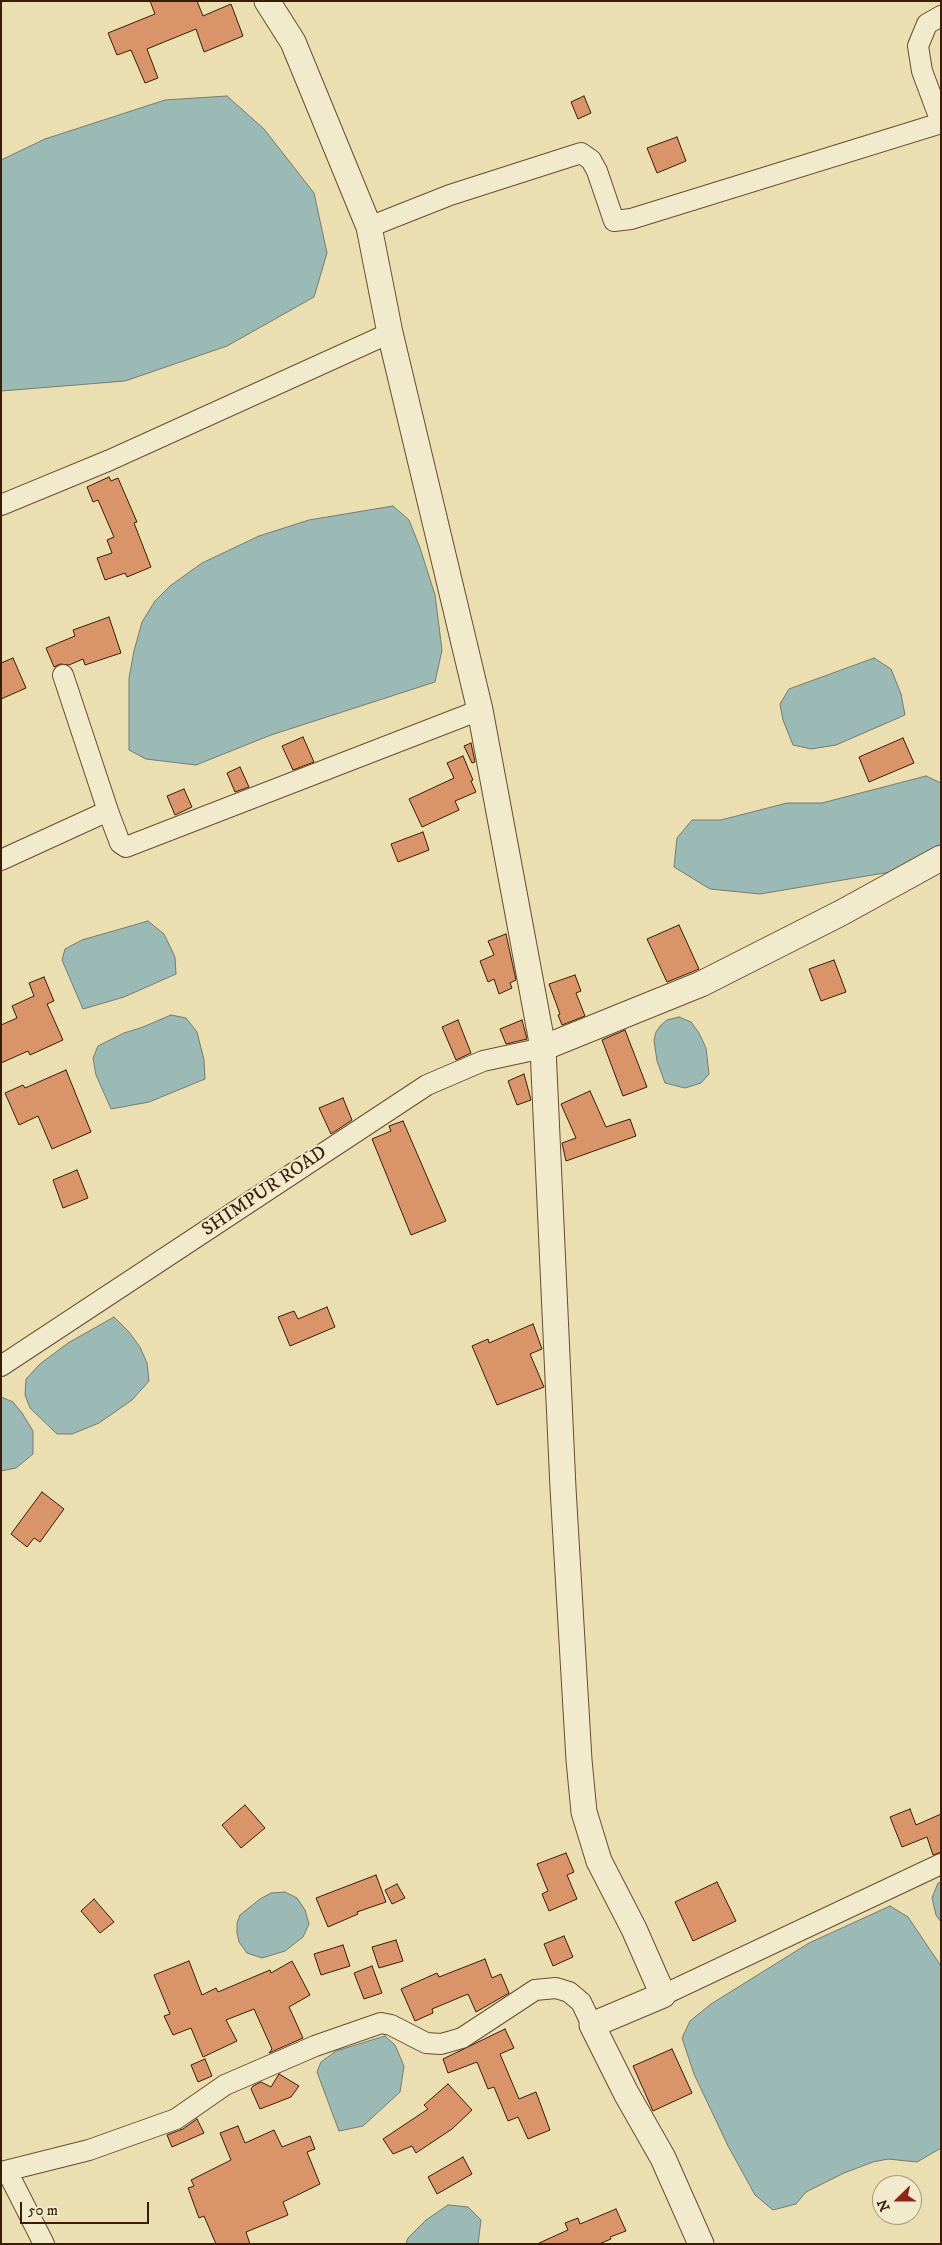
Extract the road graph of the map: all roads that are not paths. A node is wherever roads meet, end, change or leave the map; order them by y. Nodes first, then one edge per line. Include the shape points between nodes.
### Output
1 (267, 1) edge
2 (941, 16) edge
3 (941, 123) edge
4 (369, 227) junction
5 (390, 333) junction
6 (1, 505) edge
7 (63, 675) dead end
8 (480, 710) junction
9 (108, 811) junction
10 (941, 858) edge
11 (1, 860) edge
12 (543, 1048) junction
13 (1, 1366) edge
14 (941, 1864) edge
15 (663, 1995) junction
16 (592, 2024) junction
17 (4, 2172) edge
18 (44, 2244) edge
19 (701, 2244) edge

1 - 4 street via 293,42
2 - 3 street via 927,24 918,46 922,71
3 - 4 street via 631,219 614,221 597,172 591,160 581,153 450,195
4 - 5 street
5 - 6 street via 110,460
5 - 8 street
7 - 9 street
8 - 9 street via 126,846 120,842
8 - 12 street
9 - 11 street
10 - 12 street via 701,984
12 - 13 street, SHIMPUR ROAD via 483,1061 427,1085
12 - 15 street via 564,1508 584,1812 599,1861
14 - 15 street
15 - 16 street
16 - 17 street via 581,2002 569,1992 556,1988 536,1990 462,2038 442,2044 426,2043 382,2023 315,2046 225,2085 176,2119 89,2150
16 - 19 street via 663,2158
17 - 18 street

